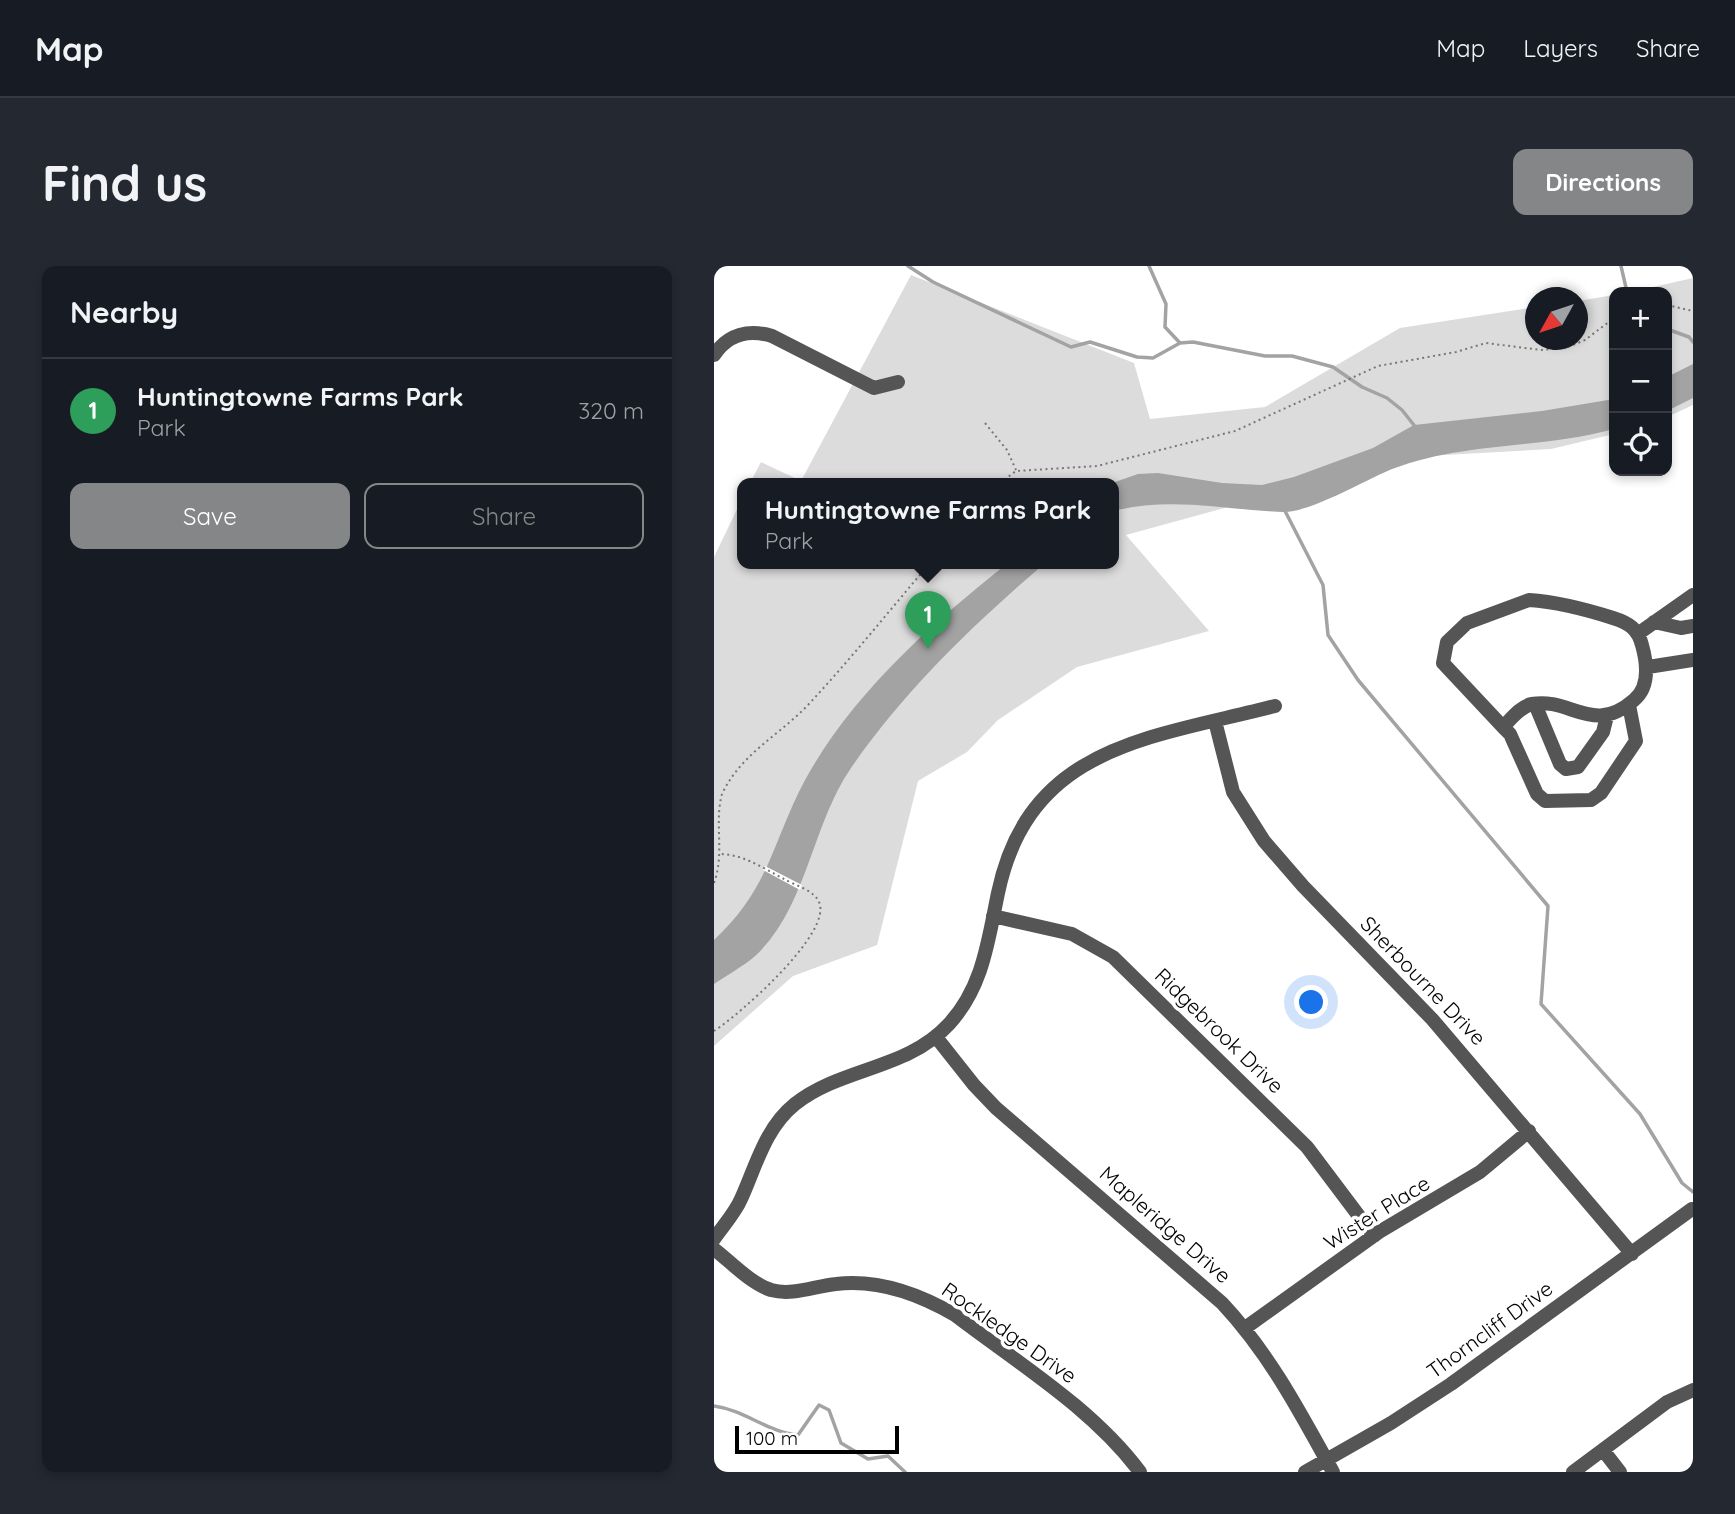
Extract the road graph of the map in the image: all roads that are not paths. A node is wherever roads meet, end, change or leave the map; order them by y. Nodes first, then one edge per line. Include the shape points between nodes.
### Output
1 (714, 355) edge
2 (898, 382) dead end
3 (1693, 595) edge
4 (1654, 622) junction
5 (1693, 626) edge
6 (1639, 633) junction
7 (1693, 660) edge
8 (1648, 667) junction
9 (1535, 704) junction
10 (1629, 705) junction
11 (1275, 706) dead end
12 (1607, 716) junction
13 (1215, 721) junction
14 (1503, 727) junction
15 (993, 916) junction
16 (936, 1037) junction
17 (1529, 1131) junction
18 (1692, 1209) edge
19 (1374, 1236) junction
20 (714, 1239) edge
21 (714, 1249) edge
22 (1632, 1254) junction
23 (1245, 1328) junction
24 (1693, 1390) edge
25 (1603, 1450) junction
26 (1330, 1466) edge
27 (1140, 1472) edge
28 (1304, 1472) edge
29 (1573, 1472) edge
30 (1620, 1472) edge

1 - 2 street via 739,334 759,332 874,388
3 - 4 street
4 - 5 street
4 - 6 street
6 - 8 street
6 - 14 street via 1625,621 1554,601 1529,600 1467,623 1447,642 1443,663
7 - 8 street
8 - 10 street via 1639,696
9 - 12 street
9 - 12 street via 1566,769 1578,767 1603,732
9 - 14 street
10 - 12 street
10 - 14 street via 1636,741 1601,793 1591,800 1545,801 1537,794
11 - 13 street
13 - 15 street via 1128,745 1054,785 1011,843
13 - 17 street, Sherbourne Drive via 1233,792 1264,841 1432,1018
15 - 16 street via 979,978 962,1008
15 - 19 street, Ridgebrook Drive via 1072,934 1113,957 1307,1147
16 - 20 street via 898,1060 820,1087 792,1106 768,1136 740,1202
16 - 23 street, Mapleridge Drive via 996,1108 1212,1294
17 - 19 street, Wister Place via 1480,1172
17 - 22 street, Sherbourne Drive
18 - 22 street, Thorncliff Drive
19 - 23 street, Wister Place
21 - 27 street, Rockledge Drive via 757,1283 778,1292 855,1283 908,1292 932,1302 1091,1418
22 - 26 street, Thorncliff Drive
23 - 26 street, Mapleridge Drive via 1269,1359
24 - 25 street via 1667,1402
25 - 29 street
25 - 30 street
26 - 28 street, Thorncliff Drive

